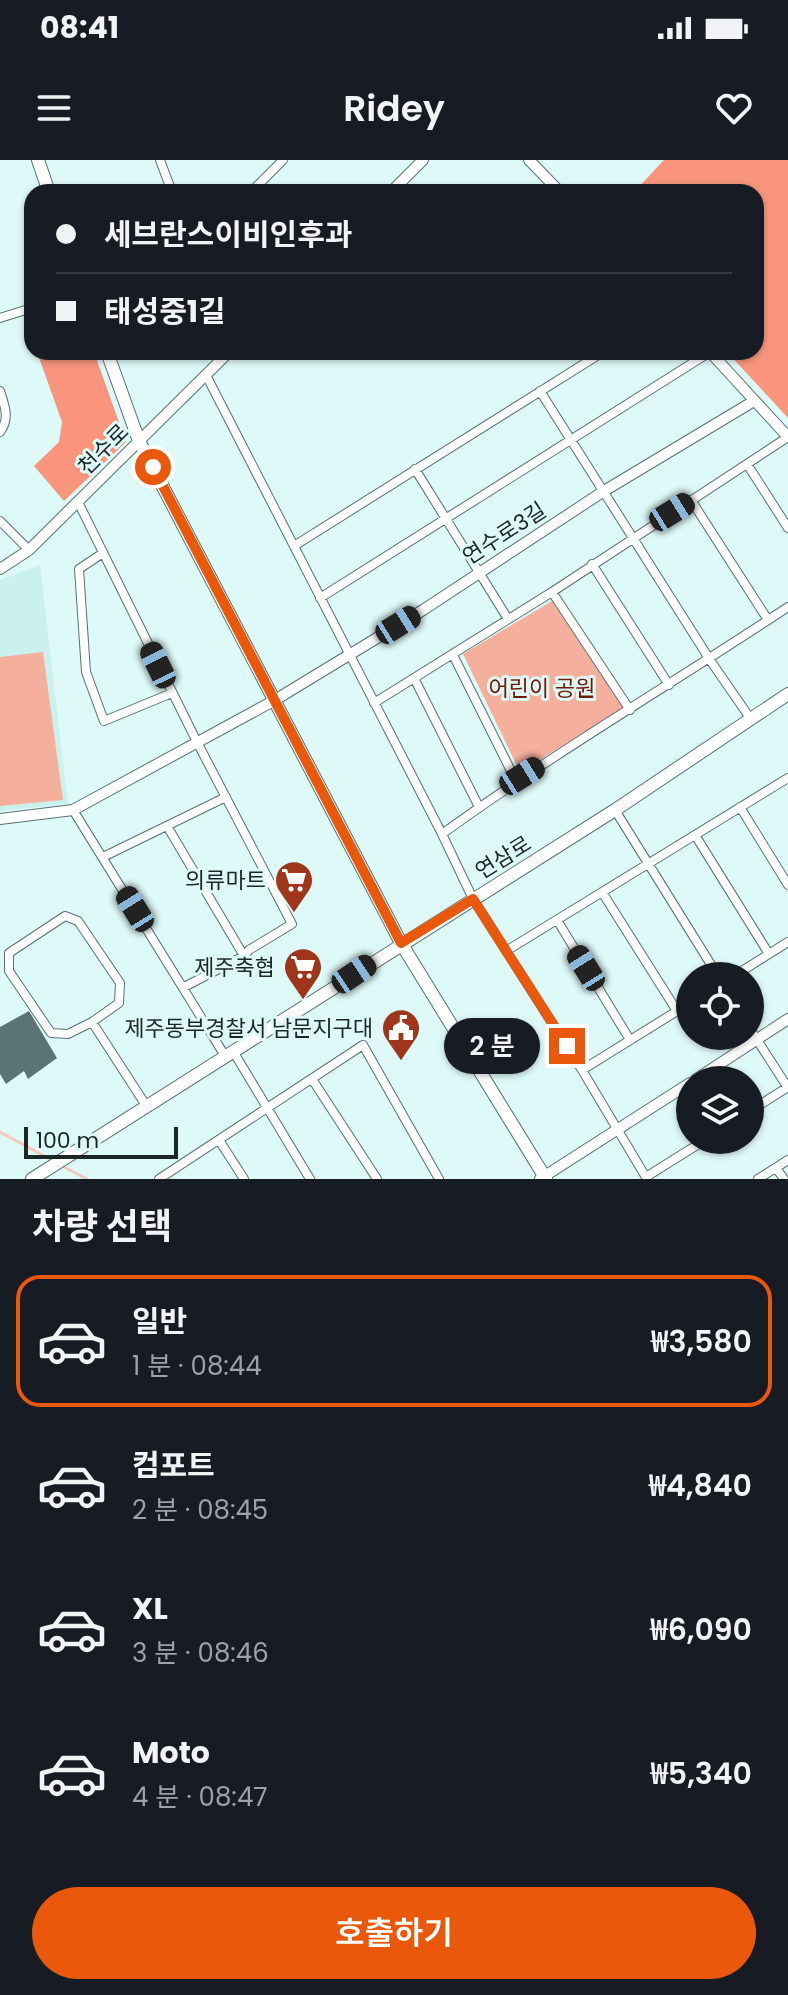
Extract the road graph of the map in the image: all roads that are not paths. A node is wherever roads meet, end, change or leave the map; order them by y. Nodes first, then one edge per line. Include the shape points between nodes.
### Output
1 (38, 160) edge
2 (160, 160) edge
3 (283, 160) edge
4 (423, 160) edge
5 (529, 160) edge
6 (46, 184) edge
7 (169, 184) edge
8 (259, 184) edge
9 (399, 184) edge
10 (552, 184) edge
11 (24, 310) edge
12 (0, 318) edge
13 (110, 360) edge
14 (221, 360) edge
15 (590, 360) edge
16 (697, 360) edge
17 (717, 360) edge
18 (206, 375) junction
19 (0, 391) edge
20 (540, 391) junction
21 (754, 401) junction
22 (0, 432) edge
23 (788, 437) edge
24 (571, 439) junction
25 (139, 441) junction
26 (747, 464) junction
27 (415, 469) junction
28 (604, 491) junction
29 (691, 500) junction
30 (78, 502) junction
31 (446, 518) junction
32 (0, 521) edge
33 (788, 528) edge
34 (633, 536) junction
35 (294, 546) junction
36 (29, 550) junction
37 (103, 553) junction
38 (592, 564) junction
39 (0, 569) edge
40 (480, 573) junction
41 (552, 592) junction
42 (320, 598) junction
43 (788, 607) edge
44 (508, 619) junction
45 (768, 620) junction
46 (453, 655) junction
47 (349, 656) junction
48 (710, 660) junction
49 (414, 678) junction
50 (669, 685) junction
51 (172, 693) junction
52 (788, 694) edge
53 (275, 700) junction
54 (374, 703) junction
55 (630, 710) junction
56 (750, 718) junction
57 (197, 742) junction
58 (788, 778) edge
59 (516, 781) junction
60 (226, 797) junction
61 (479, 807) junction
62 (740, 807) junction
63 (73, 810) junction
64 (615, 810) junction
65 (0, 819) edge
66 (167, 826) junction
67 (442, 834) junction
68 (695, 835) junction
69 (103, 857) junction
70 (648, 864) junction
71 (788, 885) edge
72 (602, 892) junction
73 (473, 899) junction
74 (557, 920) junction
75 (788, 942) edge
76 (401, 943) junction
77 (506, 951) junction
78 (769, 954) junction
79 (244, 956) junction
80 (709, 962) edge
81 (756, 962) edge
82 (184, 987) junction
83 (676, 1009) edge
84 (676, 1012) edge
85 (788, 1019) edge
86 (92, 1022) junction
87 (764, 1035) edge
88 (630, 1040) junction
89 (742, 1050) edge
90 (764, 1050) edge
91 (229, 1054) junction
92 (717, 1066) edge
93 (582, 1070) junction
94 (312, 1079) junction
95 (788, 1087) edge
96 (676, 1092) edge
97 (764, 1102) edge
98 (147, 1107) junction
99 (266, 1109) junction
100 (618, 1130) junction
101 (219, 1140) junction
102 (684, 1154) edge
103 (788, 1160) edge
104 (776, 1168) junction
105 (175, 1169) junction
106 (437, 1176) edge
107 (544, 1178) edge
108 (647, 1178) edge
109 (32, 1179) edge
110 (159, 1179) edge
111 (181, 1179) edge
112 (244, 1179) edge
113 (310, 1179) edge
114 (377, 1179) edge
115 (424, 1179) edge
116 (758, 1179) edge
117 (784, 1179) edge

1 - 6 main road
2 - 7 street
3 - 8 street
4 - 9 street
5 - 10 street
11 - 12 street
13 - 25 main road
14 - 18 street, 천수로
15 - 20 street
16 - 24 street
17 - 21 street
18 - 25 street, 천수로
18 - 35 street
19 - 22 street via 7,412
20 - 24 street
20 - 27 street
21 - 23 street
21 - 28 street, 연수로3길
23 - 26 street
24 - 28 street
24 - 31 street
25 - 30 street, 천수로
25 - 53 main road
26 - 29 street
26 - 33 street
27 - 31 street
27 - 35 street
28 - 34 street
28 - 40 street, 연수로3길
29 - 34 street
29 - 45 street
30 - 36 street, 천수로
30 - 37 street
31 - 40 street
31 - 42 street
32 - 36 street
34 - 38 street
34 - 48 street
35 - 42 street
36 - 39 street, 천수로
37 - 51 street
37 - 51 street via 79,569 86,672 104,721
38 - 41 street
38 - 50 street
40 - 44 street
40 - 47 street, 연수로3길
41 - 44 street
41 - 55 street
42 - 47 street
43 - 45 street
44 - 46 street
45 - 48 street
46 - 49 street
46 - 59 street
47 - 53 street, 연수로3길
47 - 54 street
48 - 50 street
48 - 56 street
49 - 54 street
49 - 61 street
50 - 55 street
51 - 57 street
52 - 56 main road, 연삼로
53 - 57 street, 연수로3길
53 - 76 main road
54 - 67 street
55 - 59 street
56 - 64 main road, 연삼로
57 - 60 street
57 - 63 street, 연수로3길
58 - 62 street
59 - 61 street
60 - 66 street
60 - 79 street via 292,924
61 - 67 street
62 - 68 street
62 - 71 street
63 - 65 street
63 - 69 street
64 - 70 street
64 - 73 main road, 연삼로
66 - 69 street
66 - 79 street
67 - 73 street
68 - 70 street
68 - 78 street
69 - 82 street
70 - 72 street
70 - 80 street
72 - 74 street
72 - 83 street
73 - 76 main road, 연삼로
73 - 77 street
74 - 77 street
74 - 88 street
75 - 78 street
76 - 91 main road, 연삼로
76 - 107 main road
77 - 93 street
78 - 81 street
79 - 82 street
82 - 91 street
84 - 88 street
85 - 87 street
86 - 86 street via 68,1034 51,1033 9,971 9,953 65,916 78,921 120,983 119,1003
86 - 98 street
88 - 93 street
89 - 92 street
90 - 95 street
91 - 98 main road, 연삼로
91 - 99 street
93 - 100 street
94 - 99 street
94 - 106 street via 363,1045
94 - 114 street
95 - 97 street
96 - 100 street
98 - 109 main road, 연삼로
99 - 101 street
99 - 113 street
100 - 107 street
100 - 108 street
101 - 105 street
101 - 112 street
102 - 108 street
103 - 104 street
104 - 116 street
104 - 117 street
105 - 110 street
105 - 111 street
106 - 115 street

